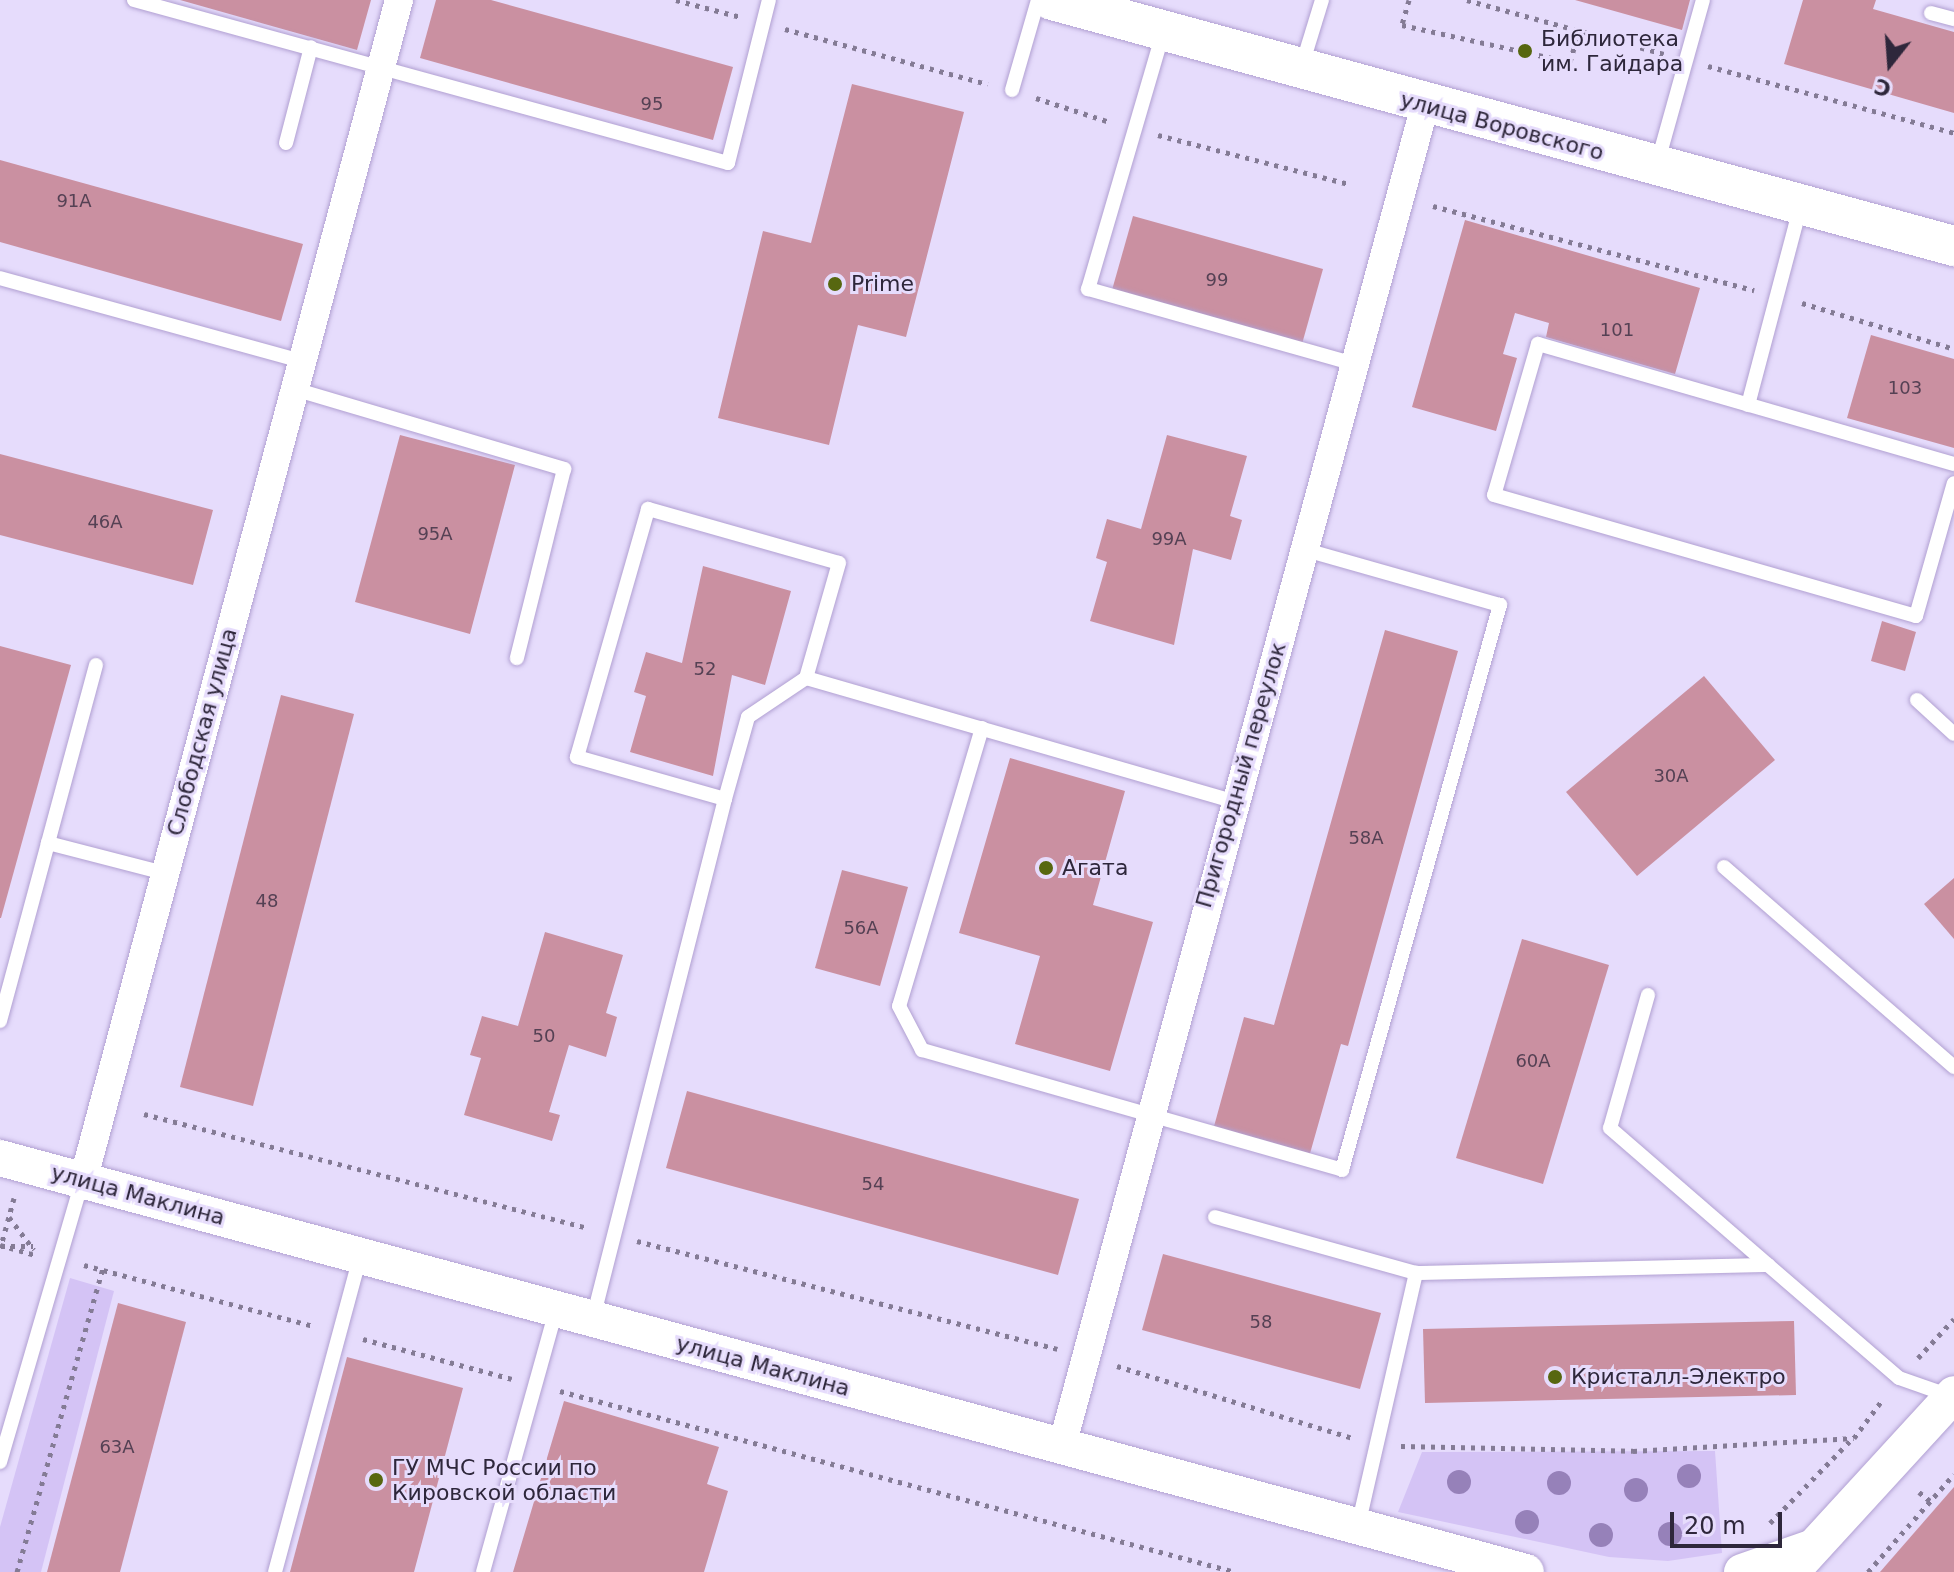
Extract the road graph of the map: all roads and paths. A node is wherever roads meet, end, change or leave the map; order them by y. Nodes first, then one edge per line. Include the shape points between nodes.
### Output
1 (134, 0) edge
2 (399, 0) edge
3 (676, 0) edge
4 (769, 0) edge
5 (1038, 0) edge
6 (1052, 0) edge
7 (1322, 0) edge
8 (1409, 0) edge
9 (1703, 0) edge
10 (1931, 13) dead end
11 (1954, 19) edge
12 (763, 23) junction
13 (1164, 31) junction
14 (1579, 31) dead end
15 (809, 36) dead end
16 (311, 47) junction
17 (381, 65) junction
18 (1301, 71) junction
19 (1012, 90) junction
20 (1425, 105) junction
21 (1138, 130) junction
22 (286, 143) dead end
23 (1656, 168) junction
24 (1349, 184) dead end
25 (1801, 205) junction
26 (1433, 206) dead end
27 (1954, 246) edge
28 (0, 278) edge
29 (1778, 296) junction
30 (1954, 349) edge
31 (301, 361) junction
32 (1358, 366) junction
33 (294, 389) junction
34 (1748, 405) junction
35 (1954, 464) edge
36 (1954, 483) edge
37 (1305, 550) junction
38 (517, 658) dead end
39 (96, 665) dead end
40 (806, 678) junction
41 (1917, 700) dead end
42 (982, 728) junction
43 (1954, 734) edge
44 (725, 799) junction
45 (1233, 801) junction
46 (48, 843) junction
47 (1724, 867) dead end
48 (164, 873) junction
49 (1648, 995) dead end
50 (0, 1021) edge
51 (1954, 1067) edge
52 (1147, 1117) junction
53 (0, 1158) edge
54 (83, 1181) junction
55 (16, 1193) dead end
56 (9, 1217) junction
57 (1215, 1217) dead end
58 (0, 1245) edge
59 (33, 1246) junction
60 (34, 1255) junction
61 (360, 1256) junction
62 (60, 1260) junction
63 (1768, 1265) junction
64 (103, 1269) junction
65 (1416, 1273) junction
66 (556, 1311) junction
67 (592, 1321) junction
68 (339, 1333) junction
69 (535, 1385) junction
70 (1953, 1396) edge
71 (8, 1408) edge
72 (1854, 1438) dead end
73 (1062, 1446) junction
74 (0, 1462) edge
75 (1954, 1474) edge
76 (1919, 1492) dead end
77 (1930, 1501) junction
78 (1358, 1526) junction
79 (1760, 1533) dead end
80 (1801, 1560) edge
81 (17, 1572) edge
82 (275, 1572) edge
83 (483, 1572) edge
84 (1235, 1572) edge
85 (1526, 1572) edge
86 (1742, 1572) edge
87 (1868, 1572) edge

1 - 16 lane
2 - 17 street, Слободская улица
3 - 12 path
4 - 12 lane
5 - 19 lane
6 - 13 main road, улица Воровского
7 - 18 lane
8 - 14 path via 1402,25 1570,62
9 - 23 lane
10 - 11 lane
12 - 17 lane via 728,163
13 - 18 main road, улица Воровского
13 - 21 lane
15 - 19 path
16 - 17 lane
16 - 22 lane
17 - 31 street, Слободская улица
18 - 20 main road, улица Воровского
19 - 21 path
20 - 23 main road, улица Воровского
20 - 32 street, Пригородный переулок
21 - 24 path
21 - 32 lane via 1088,289
23 - 25 main road, улица Воровского
25 - 27 main road, улица Воровского
25 - 29 lane
26 - 29 path
28 - 31 lane
29 - 30 path
29 - 34 lane
31 - 33 street, Слободская улица
32 - 37 street, Пригородный переулок
33 - 38 lane via 564,469
33 - 48 street, Слободская улица
34 - 35 lane
34 - 36 lane via 1538,344 1494,495 1916,616
37 - 45 street, Пригородный переулок
37 - 52 lane via 1500,605 1360,1109 1342,1170
39 - 46 lane
40 - 42 lane
40 - 44 lane via 748,717
40 - 44 lane via 839,563 648,509 577,757
41 - 43 lane
42 - 45 lane
42 - 52 lane via 899,1006 922,1050
44 - 67 lane
45 - 52 street, Пригородный переулок
46 - 48 lane
46 - 50 lane
47 - 51 lane
48 - 54 street, Слободская улица
49 - 63 lane via 1610,1128
52 - 73 street, Пригородный переулок
53 - 54 street, улица Маклина
54 - 61 street, улица Маклина
54 - 62 lane, Слободская улица
55 - 56 path
56 - 58 path
56 - 59 path
57 - 65 lane
58 - 59 path
58 - 60 path
59 - 60 path
60 - 62 path
61 - 66 street, улица Маклина
61 - 68 lane
62 - 64 path
62 - 71 lane, Слободская улица
63 - 65 lane
63 - 70 lane via 1899,1378
64 - 68 path
64 - 81 path
65 - 78 lane
66 - 67 street, улица Маклина
66 - 69 lane
67 - 73 street, улица Маклина
68 - 69 path
68 - 82 lane
69 - 83 lane
69 - 84 path
70 - 80 street
71 - 74 lane, Слободская улица
72 - 79 path
73 - 78 street, улица Маклина
75 - 77 path
76 - 77 path
77 - 87 path
78 - 85 street, улица Маклина
80 - 86 street

